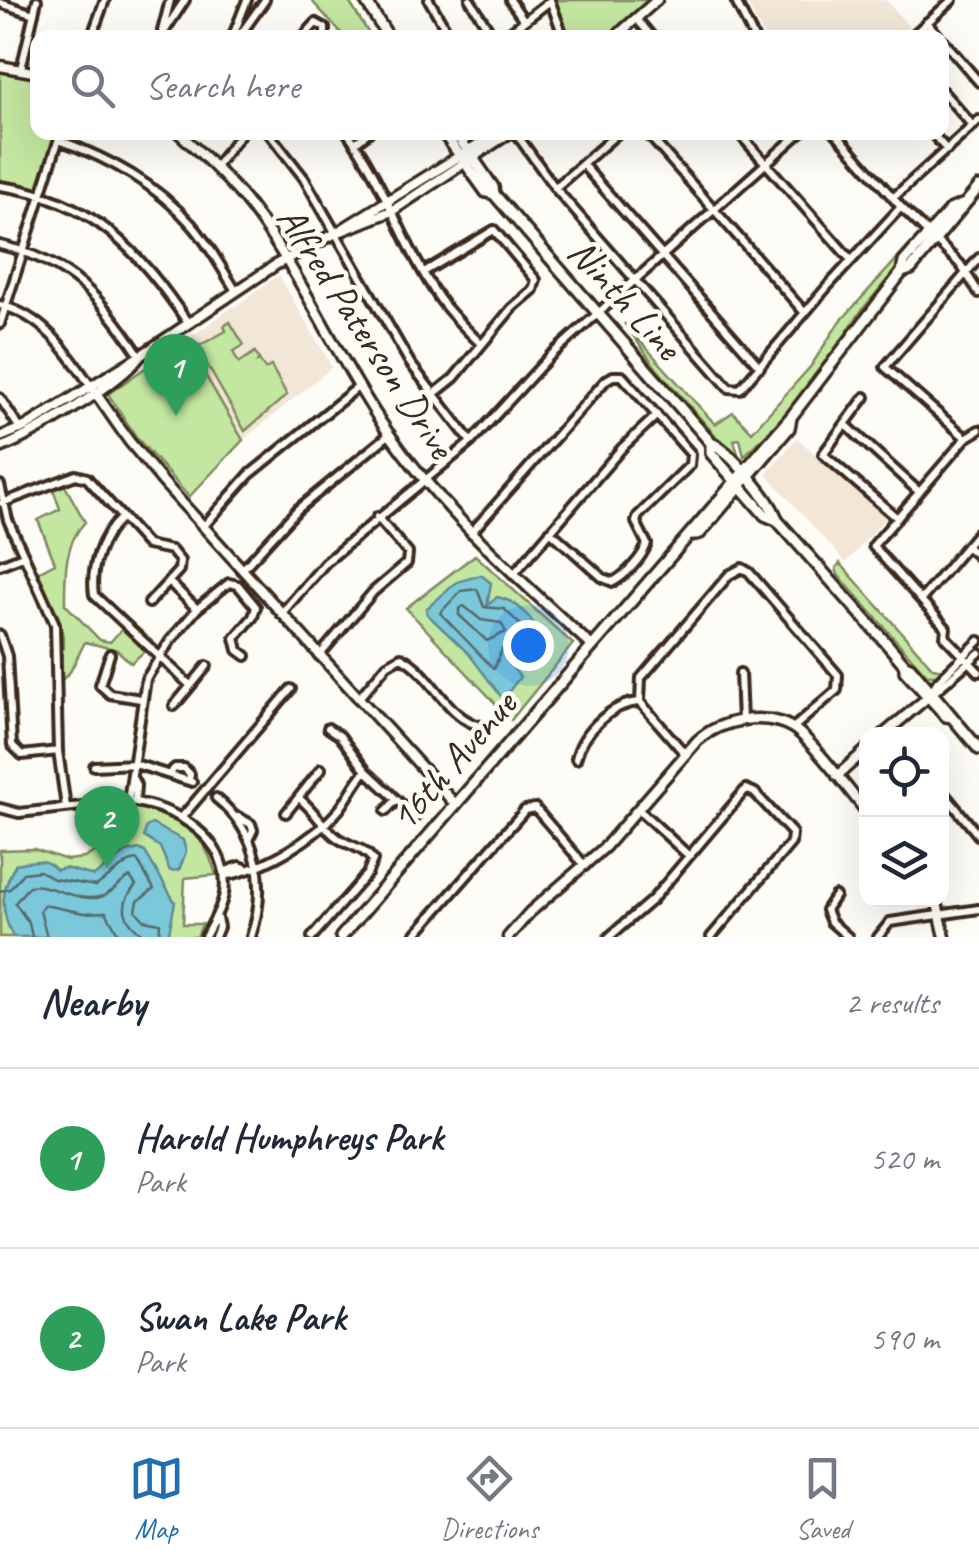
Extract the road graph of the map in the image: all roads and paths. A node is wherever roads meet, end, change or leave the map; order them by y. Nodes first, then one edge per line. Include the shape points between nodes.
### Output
1 (37, 0) edge
2 (104, 0) edge
3 (170, 0) edge
4 (185, 0) edge
5 (264, 0) edge
6 (365, 0) edge
7 (429, 0) edge
8 (470, 0) edge
9 (510, 0) edge
10 (550, 0) edge
11 (657, 0) edge
12 (735, 0) edge
13 (952, 0) edge
14 (0, 3) edge
15 (246, 4) edge
16 (34, 14) junction
17 (255, 14) junction
18 (636, 18) junction
19 (523, 19) junction
20 (927, 22) junction
21 (30, 30) edge
22 (94, 30) edge
23 (162, 30) edge
24 (164, 30) edge
25 (238, 30) edge
26 (242, 30) edge
27 (384, 30) edge
28 (446, 30) edge
29 (492, 30) edge
30 (509, 30) edge
31 (558, 30) edge
32 (623, 30) edge
33 (646, 30) edge
34 (750, 30) edge
35 (918, 30) edge
36 (934, 30) edge
37 (30, 31) edge
38 (949, 47) edge
39 (0, 66) edge
40 (21, 69) junction
41 (30, 71) edge
42 (979, 82) edge
43 (949, 98) edge
44 (976, 123) edge
45 (59, 140) edge
46 (68, 140) edge
47 (187, 140) edge
48 (236, 140) edge
49 (274, 140) edge
50 (353, 140) edge
51 (359, 140) edge
52 (450, 140) edge
53 (459, 140) edge
54 (488, 140) edge
55 (498, 140) edge
56 (519, 140) edge
57 (610, 140) edge
58 (653, 140) edge
59 (745, 140) edge
60 (792, 140) edge
61 (842, 140) edge
62 (939, 140) edge
63 (355, 143) junction
64 (947, 150) junction
65 (466, 157) junction
66 (766, 164) junction
67 (583, 165) junction
68 (216, 166) junction
69 (0, 186) edge
70 (979, 187) edge
71 (556, 188) junction
72 (42, 195) junction
73 (893, 198) junction
74 (390, 206) junction
75 (901, 207) junction
76 (714, 210) junction
77 (336, 233) junction
78 (933, 237) junction
79 (0, 245) edge
80 (24, 250) junction
81 (660, 256) junction
82 (979, 258) edge
83 (284, 259) junction
84 (851, 260) junction
85 (424, 272) junction
86 (967, 273) junction
87 (634, 279) junction
88 (236, 291) junction
89 (979, 293) edge
90 (3, 306) edge
91 (597, 313) junction
92 (805, 313) junction
93 (188, 323) junction
94 (0, 324) edge
95 (481, 344) junction
96 (140, 356) junction
97 (760, 367) junction
98 (358, 387) junction
99 (92, 389) junction
100 (434, 394) junction
101 (865, 397) dead end
102 (0, 398) edge
103 (658, 415) junction
104 (846, 425) junction
105 (979, 430) edge
106 (23, 434) junction
107 (390, 434) junction
108 (0, 437) edge
109 (966, 438) junction
110 (471, 442) junction
111 (0, 448) edge
112 (741, 479) junction
113 (424, 480) junction
114 (0, 485) edge
115 (918, 491) junction
116 (1, 503) edge
117 (121, 518) junction
118 (377, 518) junction
119 (896, 518) junction
120 (203, 527) junction
121 (550, 531) junction
122 (979, 531) edge
123 (471, 533) junction
124 (966, 546) junction
125 (23, 556) junction
126 (979, 558) edge
127 (0, 565) edge
128 (242, 570) junction
129 (513, 575) junction
130 (168, 582) junction
131 (921, 600) junction
132 (149, 604) dead end
133 (198, 609) junction
134 (281, 614) junction
135 (0, 635) edge
136 (979, 641) edge
137 (592, 646) junction
138 (110, 654) dead end
139 (979, 654) edge
140 (246, 656) dead end
141 (320, 656) junction
142 (158, 658) junction
143 (968, 659) junction
144 (207, 666) dead end
145 (740, 672) dead end
146 (979, 672) edge
147 (190, 686) junction
148 (291, 689) dead end
149 (931, 693) junction
150 (141, 699) junction
151 (358, 699) junction
152 (640, 702) junction
153 (174, 706) dead end
154 (742, 721) junction
155 (484, 727) dead end
156 (892, 727) edge
157 (328, 728) dead end
158 (794, 728) junction
159 (979, 749) edge
160 (58, 751) junction
161 (686, 755) junction
162 (859, 756) edge
163 (576, 759) dead end
164 (134, 764) junction
165 (94, 766) dead end
166 (322, 768) dead end
167 (366, 771) junction
168 (838, 776) junction
169 (191, 781) dead end
170 (216, 798) dead end
171 (300, 799) junction
172 (396, 800) junction
173 (949, 800) edge
174 (132, 801) junction
175 (859, 802) edge
176 (455, 804) junction
177 (66, 807) junction
178 (0, 808) edge
179 (638, 809) junction
180 (386, 812) dead end
181 (286, 813) dead end
182 (182, 817) junction
183 (415, 817) dead end
184 (323, 823) junction
185 (979, 836) edge
186 (688, 855) junction
187 (257, 864) junction
188 (586, 866) junction
189 (224, 872) junction
190 (836, 896) dead end
191 (938, 907) edge
192 (979, 909) edge
193 (941, 914) junction
194 (217, 917) junction
195 (255, 936) edge
196 (206, 937) edge
197 (215, 937) edge
198 (312, 937) edge
199 (341, 937) edge
200 (413, 937) edge
201 (508, 937) edge
202 (610, 937) edge
203 (710, 937) edge
204 (848, 937) edge
205 (878, 937) edge
206 (946, 937) edge

1 - 16 street
2 - 22 street
3 - 23 street
4 - 24 street
5 - 17 street
6 - 27 main road
7 - 28 street
8 - 29 street
9 - 19 street
10 - 19 street
10 - 31 street
11 - 18 street
12 - 34 street
13 - 20 street
14 - 16 street
15 - 17 street
15 - 25 street
16 - 21 street
17 - 26 street
18 - 32 street
18 - 33 street
19 - 30 street
20 - 35 street
20 - 36 street
37 - 40 street
38 - 42 street
39 - 40 street
40 - 41 street
43 - 44 street
44 - 64 street
45 - 72 street
46 - 88 street via 141,179 191,224
47 - 68 street, Alfred Paterson Drive
48 - 68 street
49 - 77 street
50 - 63 street
51 - 63 street
52 - 65 main road, Ninth Line
53 - 65 main road, Ninth Line
54 - 65 street
55 - 65 street
56 - 71 street
57 - 67 street
58 - 76 street
59 - 66 street
60 - 66 street
61 - 73 street
62 - 64 street
63 - 74 street
64 - 73 street
65 - 74 street
65 - 91 main road, Ninth Line
66 - 76 street
66 - 84 street
67 - 71 street
67 - 81 street
68 - 83 street, Alfred Paterson Drive
69 - 72 street
70 - 78 main road, 16th Avenue via 950,210
71 - 87 street
72 - 80 street
72 - 93 street via 80,211 128,245
73 - 75 street
74 - 77 street
74 - 85 street
75 - 78 street
75 - 84 street
76 - 81 street
76 - 92 street
77 - 83 street
77 - 100 street
78 - 86 street
78 - 112 main road, 16th Avenue via 904,262
79 - 80 street
80 - 90 street
80 - 96 street via 61,267 92,293
81 - 87 street
81 - 97 street
82 - 86 street
83 - 88 street
83 - 98 street, Alfred Paterson Drive
84 - 92 street
85 - 95 street via 452,316
85 - 95 street via 494,230 531,271 533,290
86 - 89 street
86 - 109 street via 884,368
87 - 91 street
87 - 97 street via 729,388 740,389
88 - 93 street
90 - 94 street
90 - 99 street via 42,325
91 - 110 street
91 - 112 main road, Ninth Line via 720,446
92 - 97 street
93 - 96 street
95 - 100 street
96 - 99 street
98 - 107 street, Alfred Paterson Drive
98 - 120 street via 249,475
99 - 106 street
99 - 120 street
100 - 110 street
101 - 104 street
102 - 106 street
103 - 121 street
103 - 121 street via 692,460 638,516 647,544 619,579 604,578
103 - 123 street via 626,379 606,380
104 - 115 street
104 - 119 street via 823,454
105 - 109 street
106 - 108 street
106 - 111 street
107 - 113 street, Alfred Paterson Drive
107 - 128 street via 298,510
109 - 115 street
110 - 113 street
112 - 137 main road, 16th Avenue
112 - 149 main road, Ninth Line via 774,508 776,520
113 - 118 street
113 - 123 street, Alfred Paterson Drive
114 - 116 street
115 - 119 street
116 - 117 street via 82,475
116 - 125 street
117 - 130 street via 147,545 177,556 180,566
117 - 142 street via 102,541 94,595
118 - 134 street
118 - 141 street via 408,553 407,563
119 - 131 street via 873,546
120 - 128 street
121 - 129 street
122 - 124 street
123 - 129 street, Alfred Paterson Drive
124 - 126 street
124 - 131 street
125 - 127 street
125 - 160 street via 55,624
128 - 134 street
129 - 137 street, Alfred Paterson Drive
130 - 132 street
130 - 133 street
131 - 143 street via 946,628 944,637
133 - 140 street via 226,584 238,585 256,607 235,638
133 - 142 street
134 - 141 street
135 - 160 street via 12,745 22,755
136 - 143 street
137 - 176 main road, 16th Avenue
138 - 150 street via 100,685 110,694
139 - 143 street
141 - 151 street
142 - 147 street
142 - 150 street
143 - 146 street
143 - 149 street
144 - 147 street
145 - 154 street
147 - 153 street
148 - 182 street
149 - 156 street
149 - 159 main road, Ninth Line
150 - 164 street
151 - 155 street via 401,657 462,720
151 - 176 street
152 - 158 street via 641,678 742,568 838,675 837,690
152 - 161 street
152 - 163 street via 625,702 608,714
154 - 158 street
154 - 161 street via 712,728
157 - 167 street
158 - 168 street
160 - 177 street
161 - 179 street
162 - 168 street
164 - 165 street
164 - 169 street
164 - 174 street
166 - 171 street
167 - 172 street
167 - 184 street
168 - 175 street
170 - 187 street via 237,817
171 - 181 street
171 - 184 street
172 - 180 street
172 - 183 street
173 - 185 street
174 - 177 street
174 - 182 street
176 - 199 main road, 16th Avenue
177 - 178 street via 18,814
179 - 186 street
179 - 188 street
182 - 189 street via 212,844
184 - 187 street via 301,844
184 - 198 street via 370,855 372,866
186 - 202 street
186 - 203 street via 746,790 792,832 788,846
187 - 189 street
187 - 195 street
188 - 200 street via 536,808 524,810
188 - 201 street
189 - 194 street
190 - 204 street via 826,910
191 - 193 street
192 - 193 street
193 - 205 street via 890,922
193 - 206 street
194 - 196 street
194 - 197 street

